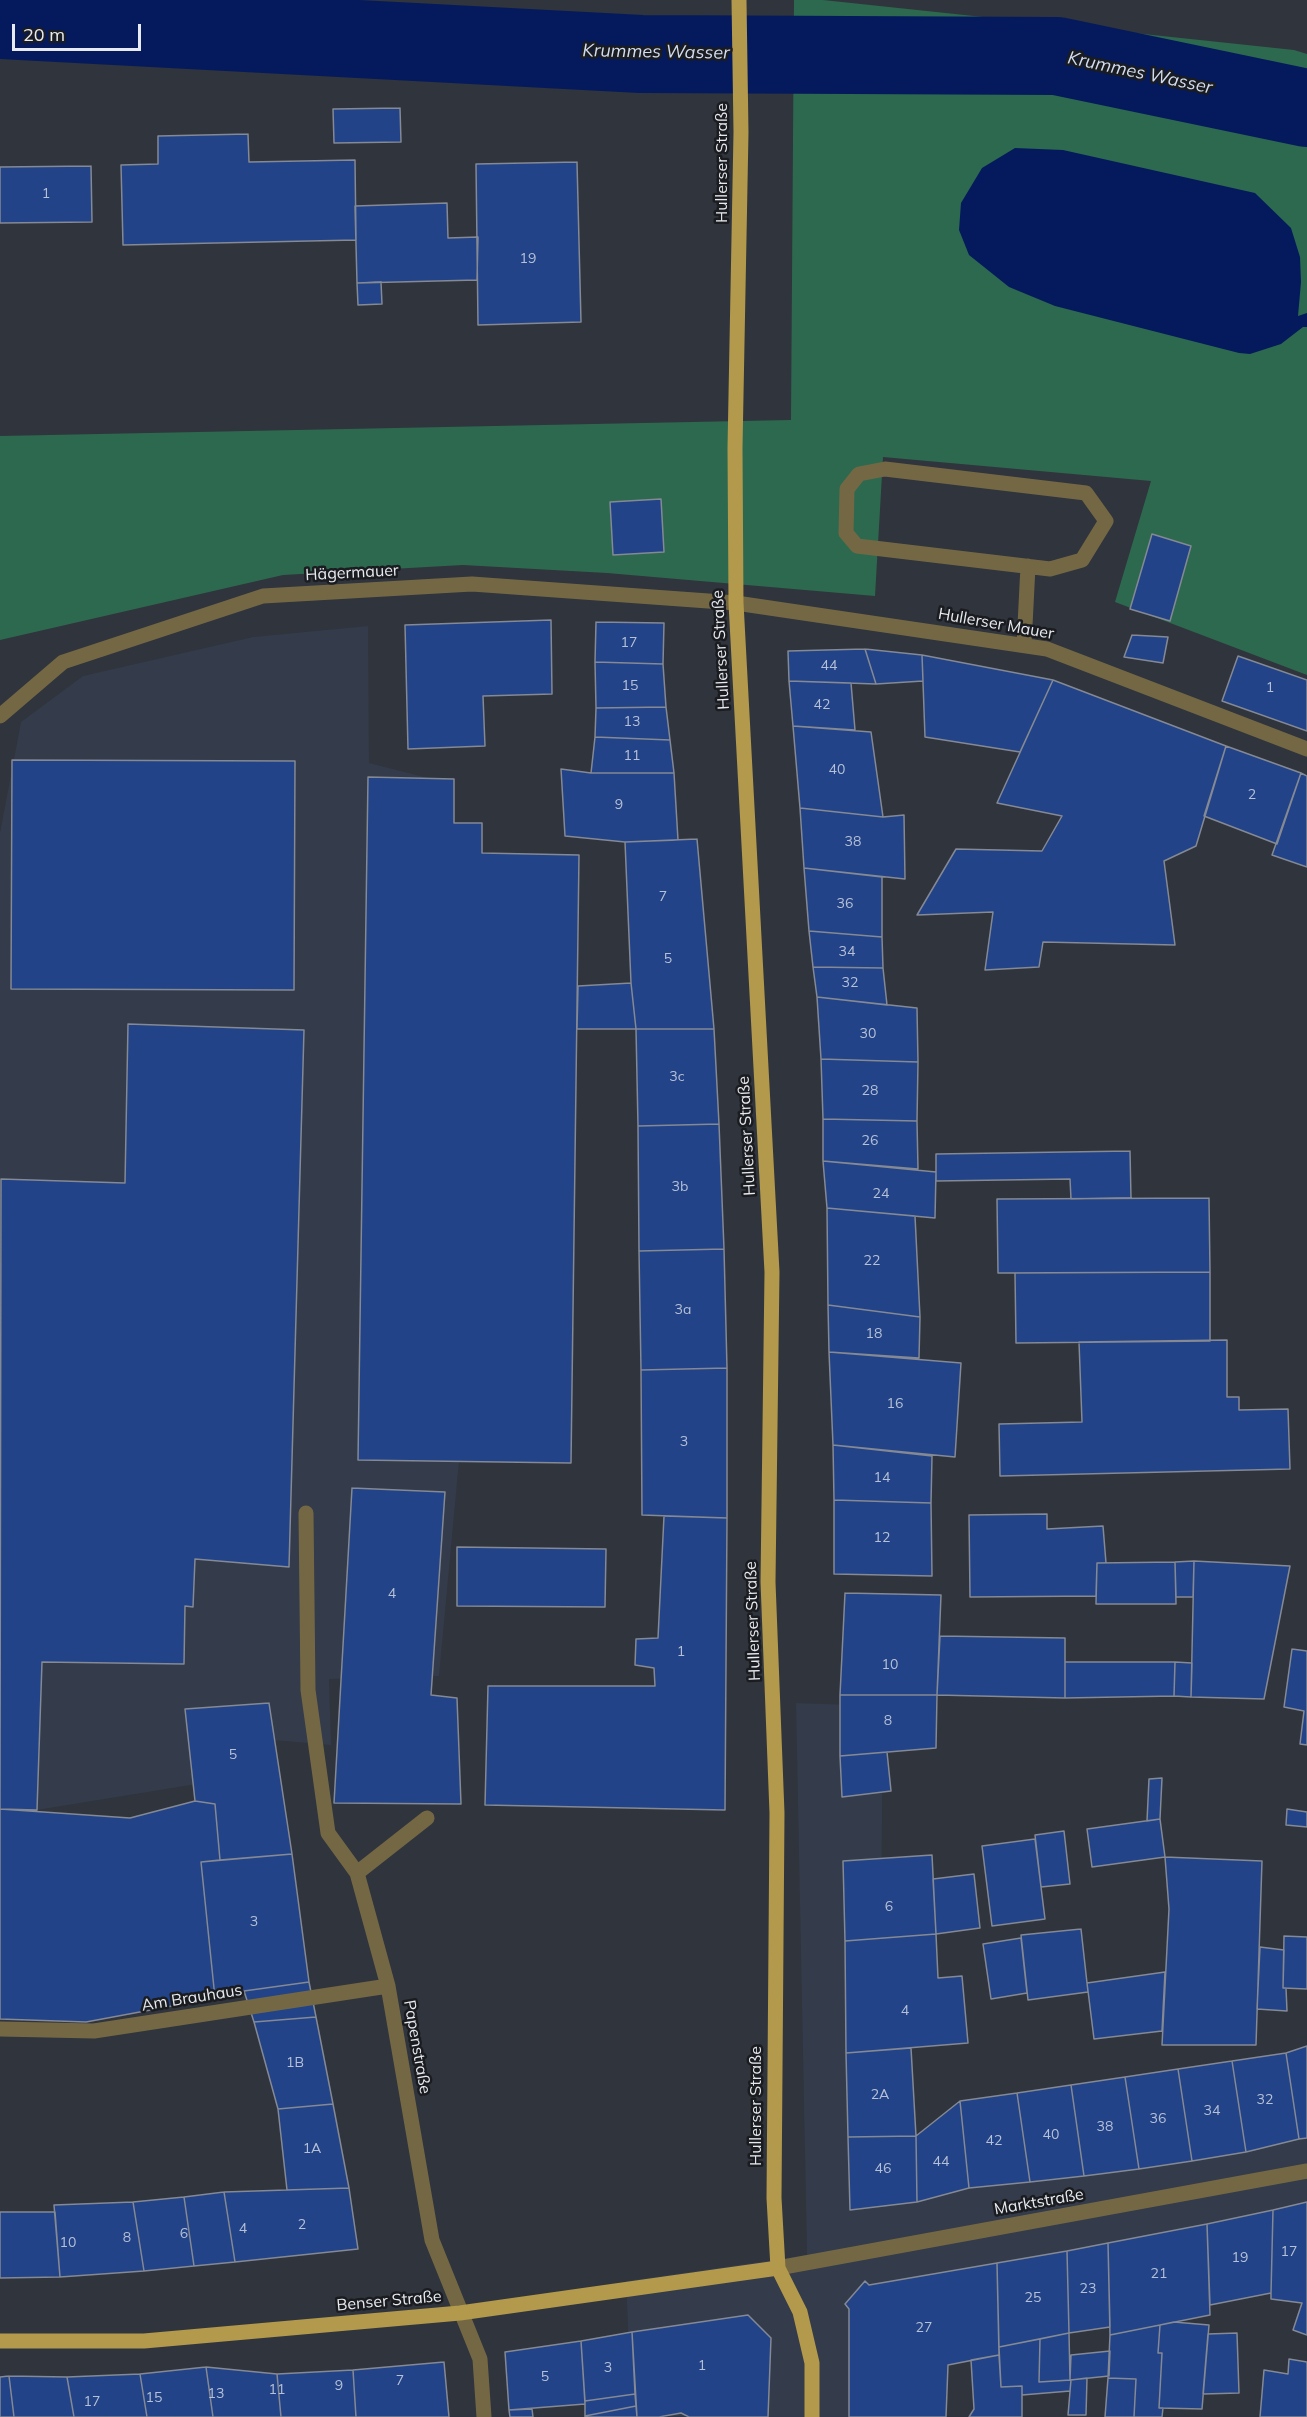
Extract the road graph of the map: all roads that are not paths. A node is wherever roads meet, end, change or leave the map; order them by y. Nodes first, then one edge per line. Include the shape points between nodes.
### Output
1 (739, 1) edge
2 (1028, 566) junction
3 (736, 603) junction
4 (1024, 645) junction
5 (0, 716) edge
6 (1307, 749) edge
7 (306, 1513) dead end
8 (427, 1818) dead end
9 (357, 1873) junction
10 (388, 1986) junction
11 (0, 2029) edge
12 (1307, 2171) edge
13 (778, 2268) junction
14 (460, 2313) junction
15 (0, 2341) edge
16 (483, 2417) edge
17 (812, 2417) edge

1 - 3 main road, Hullerser Straße
2 - 2 street via 1050,569 1082,560 1106,521 1086,494 885,468 859,474 847,489 846,533 857,546
2 - 4 street
3 - 4 street, Hullerser Mauer
3 - 5 street, Hägermauer via 472,584 262,596 63,662
3 - 13 main road, Hullerser Straße via 772,1272 768,1582 777,1813 774,2145
4 - 6 street, Hullerser Mauer via 1047,649
7 - 9 street via 308,1689 328,1833
8 - 9 street
9 - 10 street, Papenstraße
10 - 11 street, Am Brauhaus via 94,2031
10 - 14 street, Papenstraße via 432,2240
12 - 13 street, Marktstraße
13 - 14 main road, Benser Straße
13 - 17 main road via 800,2312 812,2363
14 - 15 main road, Benser Straße via 144,2341
14 - 16 street, Papenstraße via 480,2359

